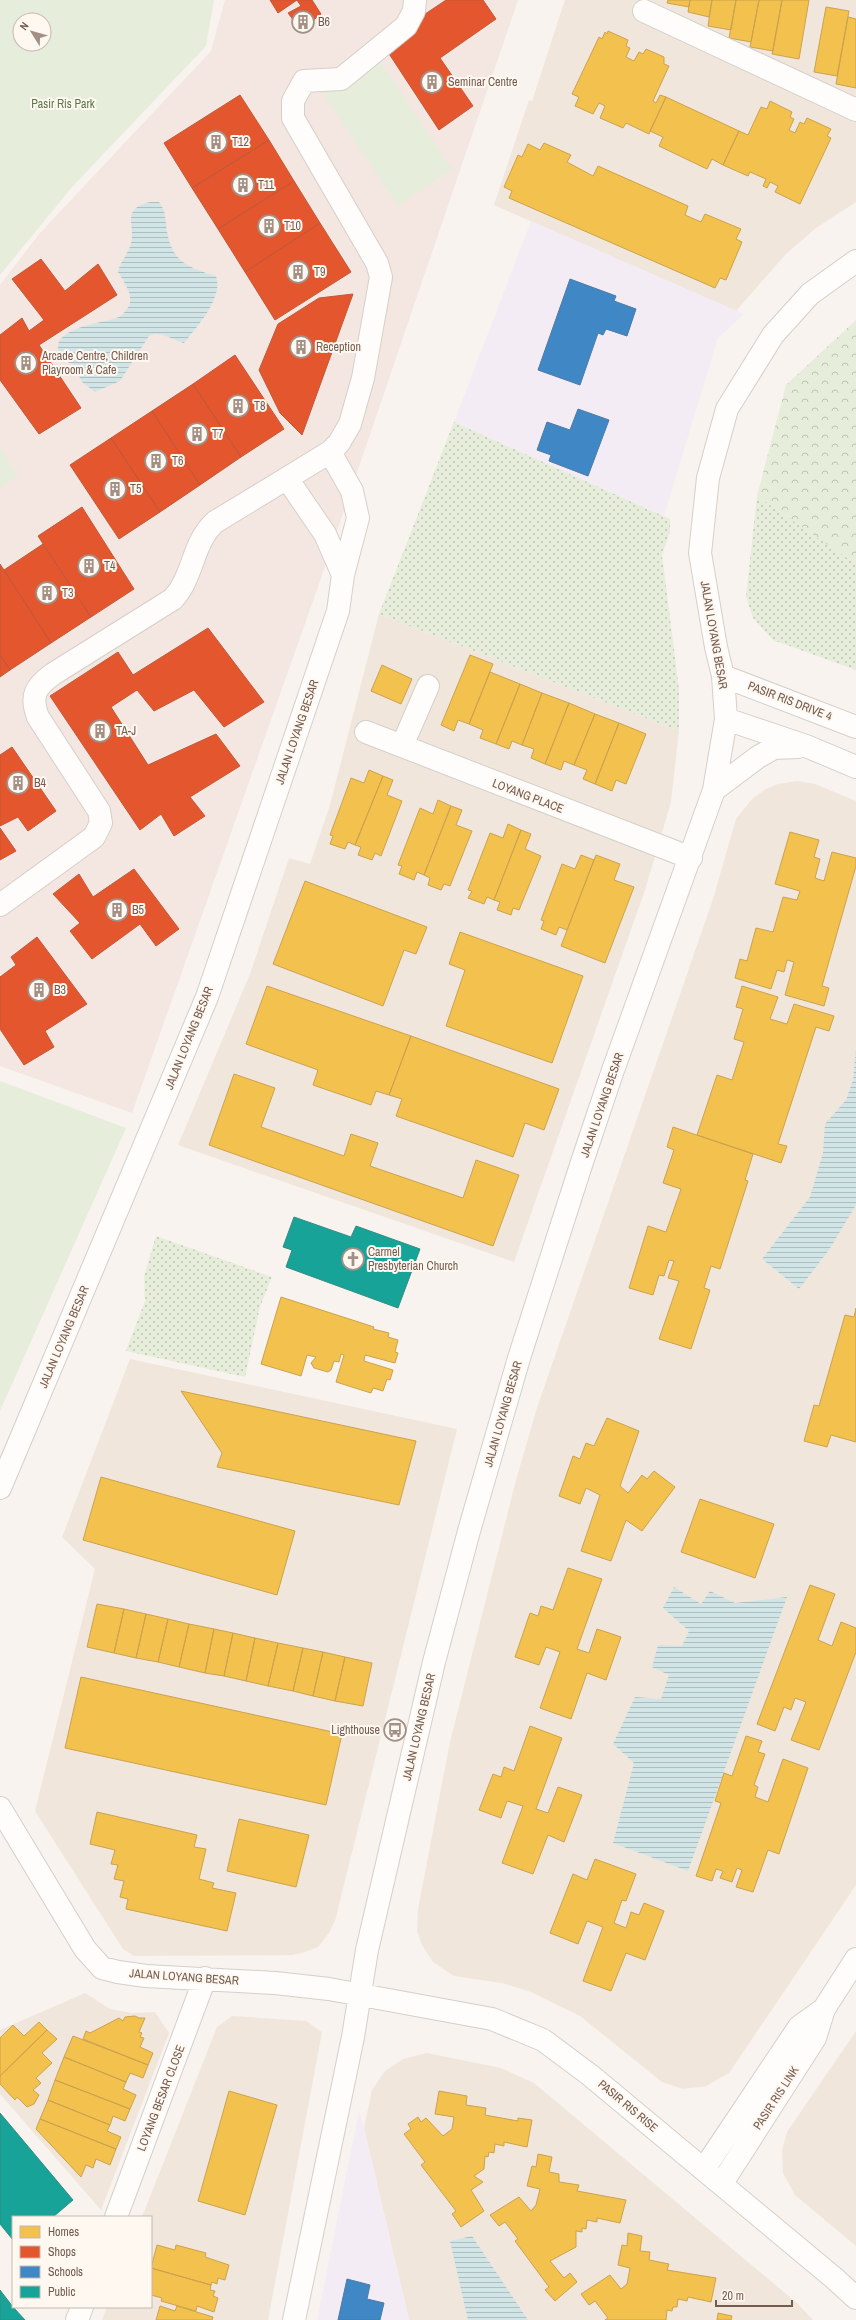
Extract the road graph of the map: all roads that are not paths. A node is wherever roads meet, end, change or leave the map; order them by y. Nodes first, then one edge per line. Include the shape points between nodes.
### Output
1 (415, 0) edge
2 (644, 11) dead end
3 (856, 110) edge
4 (856, 261) edge
5 (330, 452) junction
6 (288, 480) junction
7 (343, 575) junction
8 (723, 676) junction
9 (428, 686) dead end
10 (726, 719) junction
11 (856, 727) edge
12 (366, 732) dead end
13 (402, 746) junction
14 (806, 746) junction
15 (856, 767) edge
16 (714, 790) junction
17 (691, 858) junction
18 (0, 905) edge
19 (0, 1488) edge
20 (0, 1808) edge
21 (856, 1959) edge
22 (205, 1978) junction
23 (360, 1994) junction
24 (824, 2009) junction
25 (704, 2169) junction
26 (722, 2183) junction
27 (116, 2216) edge
28 (856, 2298) edge
29 (82, 2308) edge
30 (77, 2320) edge
31 (294, 2320) edge

1 - 5 street via 414,10 406,26 341,80 304,81 293,101 293,118 377,263 381,277 363,378 350,424 339,443
2 - 3 street
4 - 8 street, JALAN LOYANG BESAR via 810,294 773,335 726,409 708,478 700,553
5 - 6 street
5 - 7 street, JALAN LOYANG BESAR via 352,491 358,518
6 - 7 street via 325,534
6 - 18 street via 215,522 205,532 183,588 173,599 41,683 35,693 34,705 38,717 99,811 101,823 94,838
7 - 19 street, JALAN LOYANG BESAR via 338,611 207,997
8 - 10 street, JALAN LOYANG BESAR
8 - 11 street, PASIR RIS DRIVE 4
9 - 13 street
10 - 14 street
10 - 16 street, JALAN LOYANG BESAR
12 - 13 street, LOYANG PLACE
13 - 17 street, LOYANG PLACE
14 - 15 street
14 - 16 street via 774,748 752,760
16 - 17 street, JALAN LOYANG BESAR
17 - 23 street, JALAN LOYANG BESAR via 612,1073 506,1402 434,1662 366,1950
20 - 22 street, JALAN LOYANG BESAR via 85,1949 102,1968 146,1976
21 - 24 street, PASIR RIS LINK
22 - 23 street, JALAN LOYANG BESAR via 275,1983
22 - 27 street, LOYANG BESAR CLOSE
23 - 25 street, PASIR RIS RISE via 492,2019 543,2040 590,2075
23 - 31 street, JALAN LOYANG BESAR
24 - 25 street, PASIR RIS LINK via 799,2027
24 - 26 street, PASIR RIS LINK via 815,2038
25 - 26 street, PASIR RIS RISE
26 - 28 street, PASIR RIS RISE
29 - 30 street

